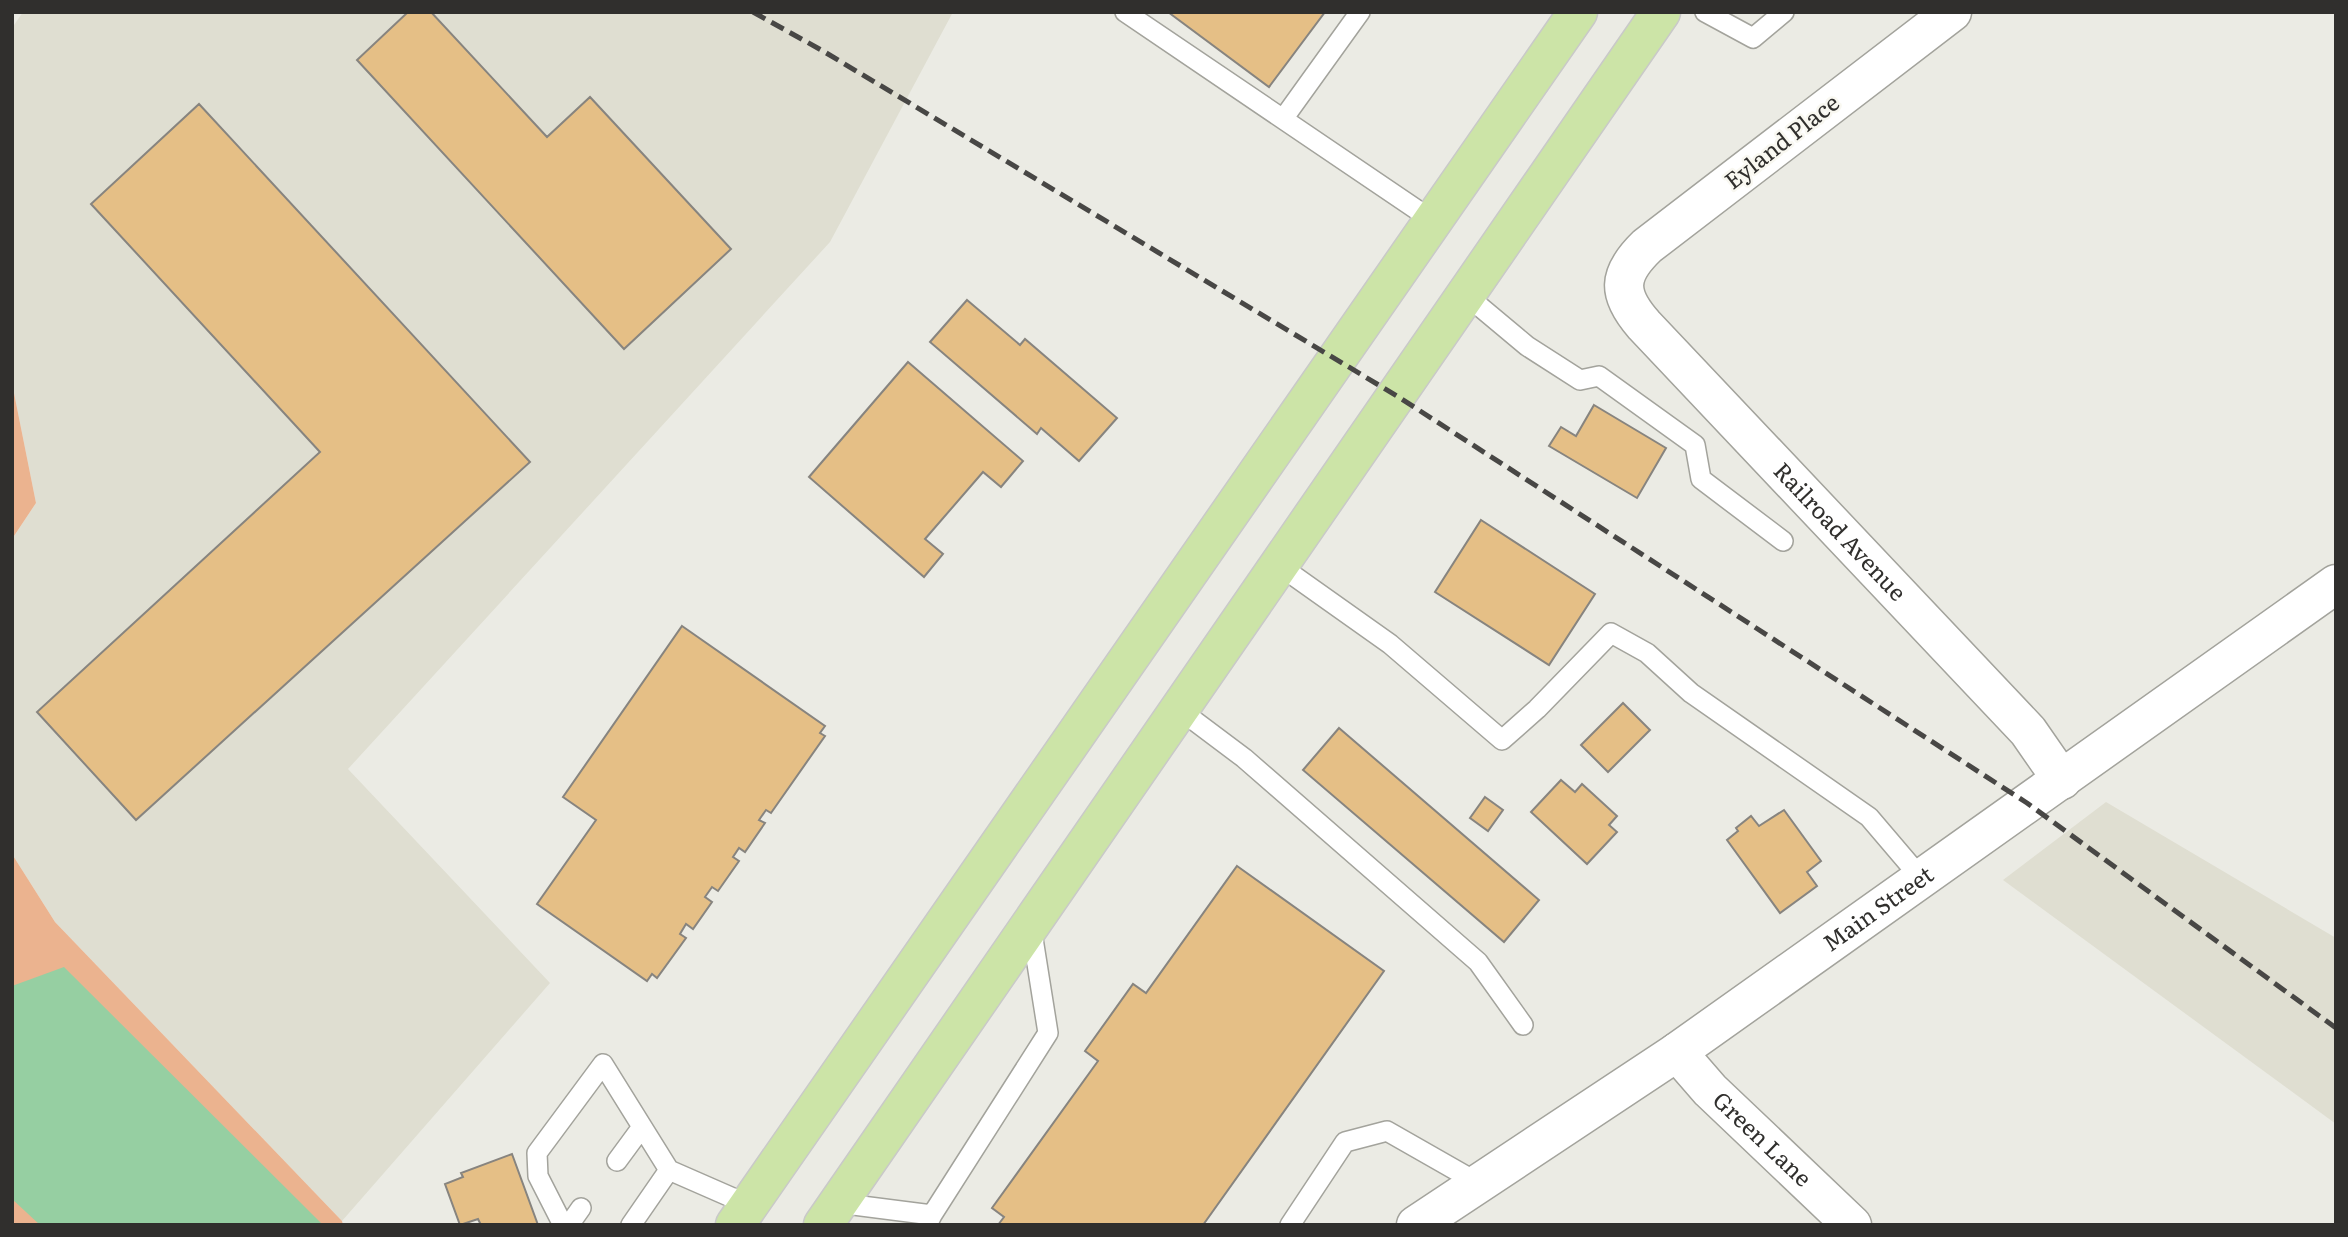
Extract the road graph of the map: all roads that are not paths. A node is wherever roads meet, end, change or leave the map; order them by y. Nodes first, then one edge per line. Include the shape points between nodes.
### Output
1 (1125, 12) edge
2 (1360, 12) edge
3 (1578, 12) edge
4 (1661, 12) edge
5 (1704, 12) edge
6 (1784, 12) edge
7 (1952, 12) edge
8 (1283, 119) junction
9 (1432, 220) junction
10 (1623, 281) joint
11 (1466, 295) junction
12 (1783, 541) dead end
13 (1280, 566) junction
14 (2336, 584) edge
15 (1180, 710) junction
16 (2062, 780) junction
17 (1921, 878) junction
18 (1031, 926) junction
19 (1523, 1025) dead end
20 (1677, 1052) junction
21 (642, 1127) junction
22 (617, 1161) dead end
23 (669, 1170) junction
24 (1480, 1184) junction
25 (581, 1208) dead end
26 (742, 1215) edge
27 (831, 1218) edge
28 (929, 1220) edge
29 (563, 1225) edge
30 (569, 1225) edge
31 (631, 1225) edge
32 (1290, 1225) edge
33 (1416, 1225) edge
34 (1852, 1225) edge

1 - 8 lane
2 - 8 lane
3 - 9 highway
4 - 11 highway
5 - 6 lane via 1753,38
7 - 10 street, Eyland Place via 1647,246 1634,258
8 - 9 lane
9 - 26 highway
10 - 16 street, Railroad Avenue via 1629,304 1644,326 2028,731
11 - 12 lane via 1538,353 1580,380 1599,376 1695,445 1701,479
11 - 13 highway
13 - 15 highway
13 - 17 lane via 1390,644 1503,740 1611,633 1647,653 1691,693 1870,817
14 - 16 street, Main Street
15 - 18 highway
15 - 19 lane via 1244,758 1478,962
16 - 17 street, Main Street
17 - 20 street, Main Street
18 - 27 highway
18 - 28 lane via 1048,1033
20 - 24 street, Main Street
20 - 34 street, Green Lane via 1710,1090
21 - 22 lane
21 - 23 lane
21 - 29 lane via 603,1064 537,1153 538,1176
23 - 26 lane
23 - 31 lane
24 - 32 lane via 1387,1131 1345,1142
24 - 33 street, Main Street
25 - 30 lane
27 - 28 lane

